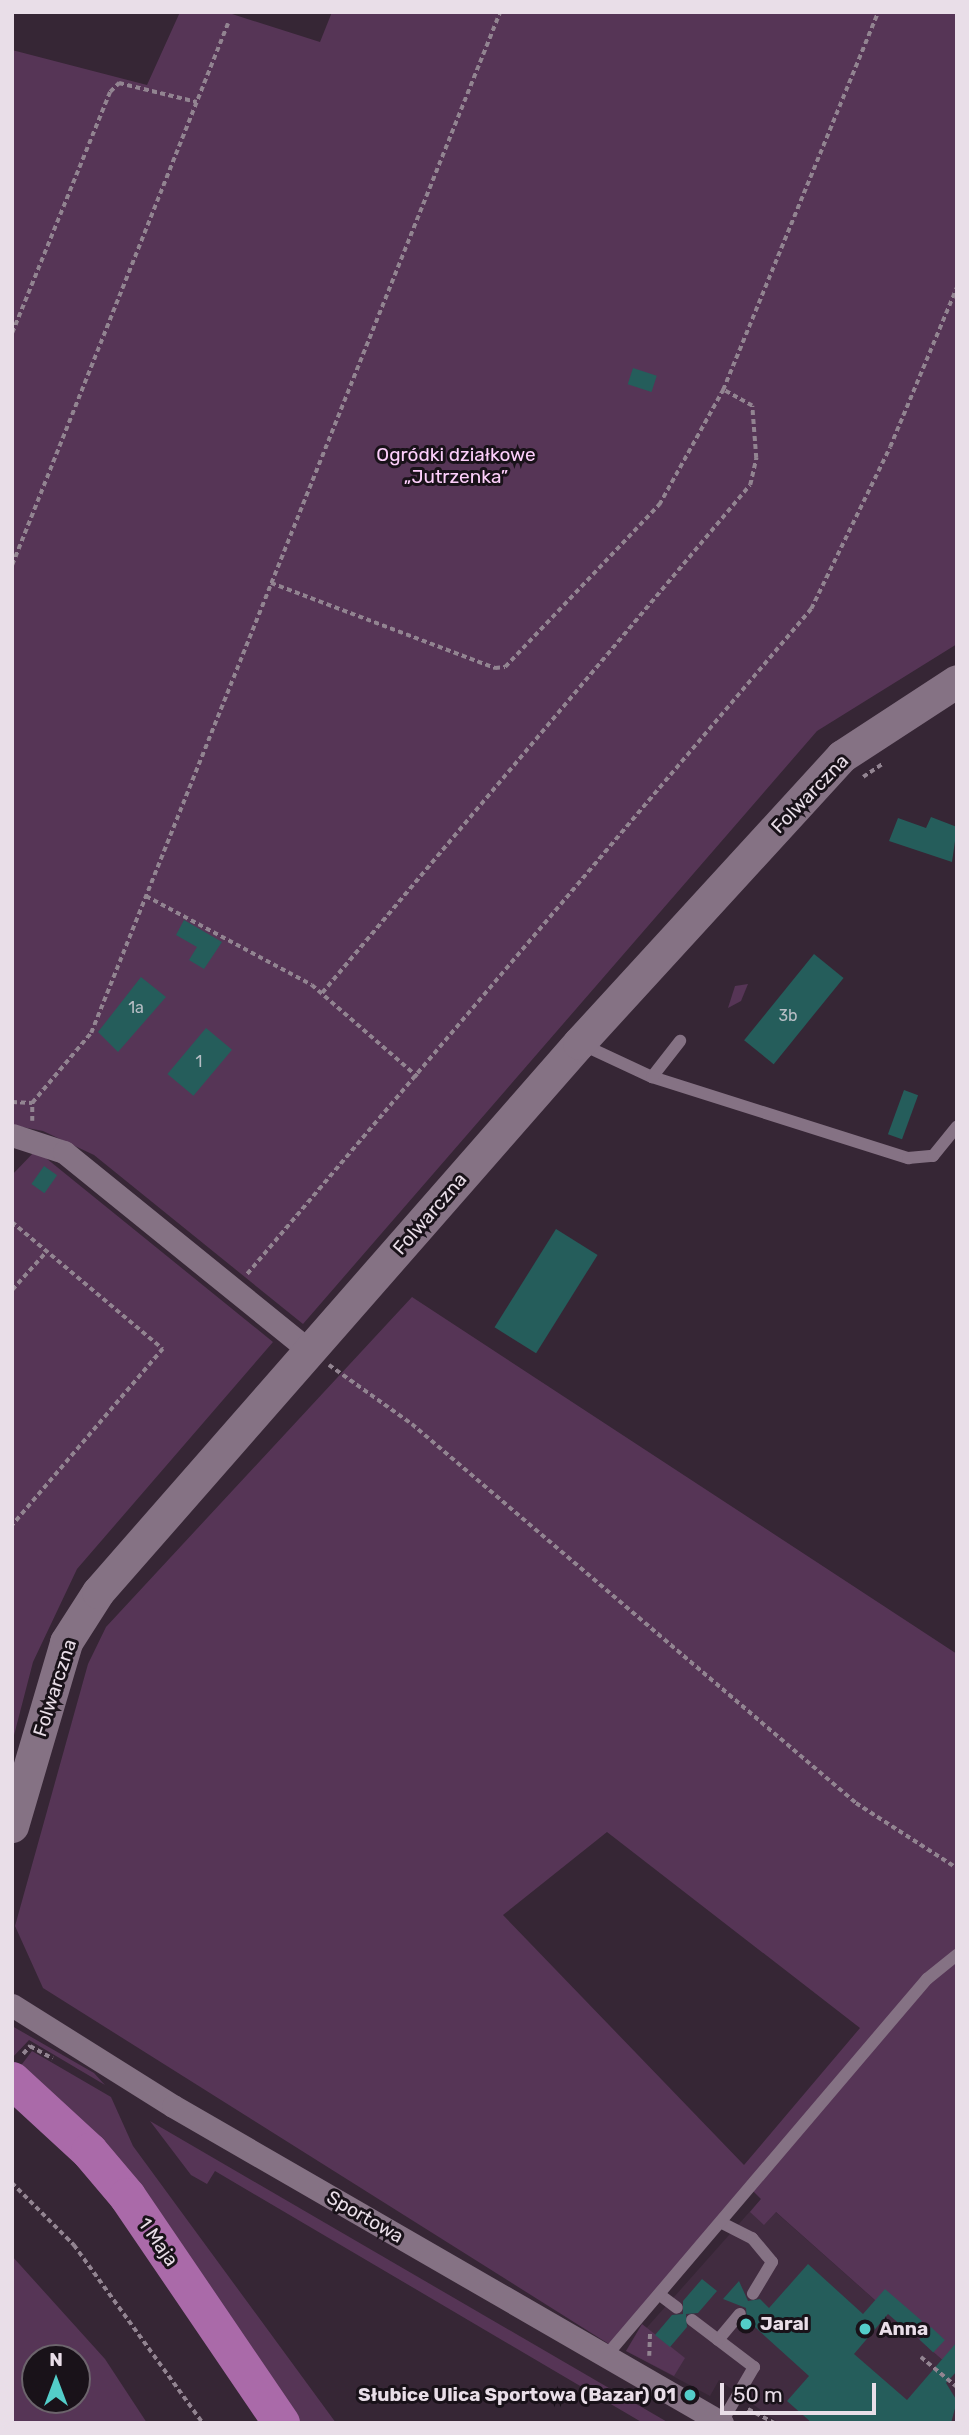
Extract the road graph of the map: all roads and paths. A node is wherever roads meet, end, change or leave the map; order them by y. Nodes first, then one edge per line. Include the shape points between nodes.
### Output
1 (500, 12) edge
2 (878, 12) edge
3 (228, 23) dead end
4 (197, 102) junction
5 (957, 287) edge
6 (12, 333) edge
7 (723, 390) junction
8 (12, 565) edge
9 (271, 583) junction
10 (957, 681) edge
11 (146, 896) junction
12 (322, 993) junction
13 (680, 1041) dead end
14 (579, 1043) junction
15 (418, 1077) junction
16 (652, 1077) junction
17 (12, 1102) edge
18 (32, 1103) junction
19 (957, 1126) edge
20 (21, 1137) edge
21 (12, 1222) edge
22 (47, 1251) junction
23 (234, 1288) junction
24 (12, 1290) edge
25 (311, 1352) junction
26 (12, 1525) edge
27 (12, 1826) edge
28 (957, 1868) edge
29 (957, 1955) edge
30 (12, 2005) edge
31 (12, 2080) edge
32 (12, 2183) edge
33 (722, 2224) junction
34 (753, 2294) dead end
35 (660, 2295) junction
36 (677, 2308) dead end
37 (740, 2314) dead end
38 (692, 2320) dead end
39 (718, 2340) junction
40 (606, 2356) junction
41 (921, 2357) dead end
42 (957, 2387) edge
43 (734, 2401) junction
44 (204, 2423) edge
45 (281, 2423) edge
46 (722, 2423) edge
47 (774, 2423) edge

1 - 9 path
2 - 7 path
3 - 4 path
4 - 6 path via 119,83 110,92
4 - 8 path
5 - 15 path via 890,447 811,609
7 - 9 path via 659,505 505,667 495,668
7 - 12 path via 751,406 756,458 750,485
9 - 11 path
10 - 14 street, Folwarczna via 842,755
11 - 12 path via 236,939
11 - 18 path via 90,1033
12 - 15 path
13 - 16 lane
14 - 16 lane
14 - 25 street, Folwarczna
15 - 23 path
16 - 19 lane via 908,1158 933,1156
17 - 18 path
18 - 20 path
20 - 23 street via 74,1160
21 - 22 path
22 - 24 path
22 - 26 path via 163,1349
23 - 25 street
25 - 27 street, Folwarczna via 85,1612 66,1643
25 - 28 path via 412,1424 856,1803
29 - 33 lane via 927,1979
30 - 40 street, Sportowa
31 - 45 main road, 1 Maja via 89,2151 127,2196
32 - 44 path via 74,2245
33 - 34 lane via 751,2238 772,2262
33 - 35 lane
35 - 36 lane
35 - 40 lane
37 - 39 lane
38 - 39 lane
39 - 43 lane via 754,2367
40 - 46 street, Sportowa
41 - 42 path
43 - 46 lane
43 - 47 path

